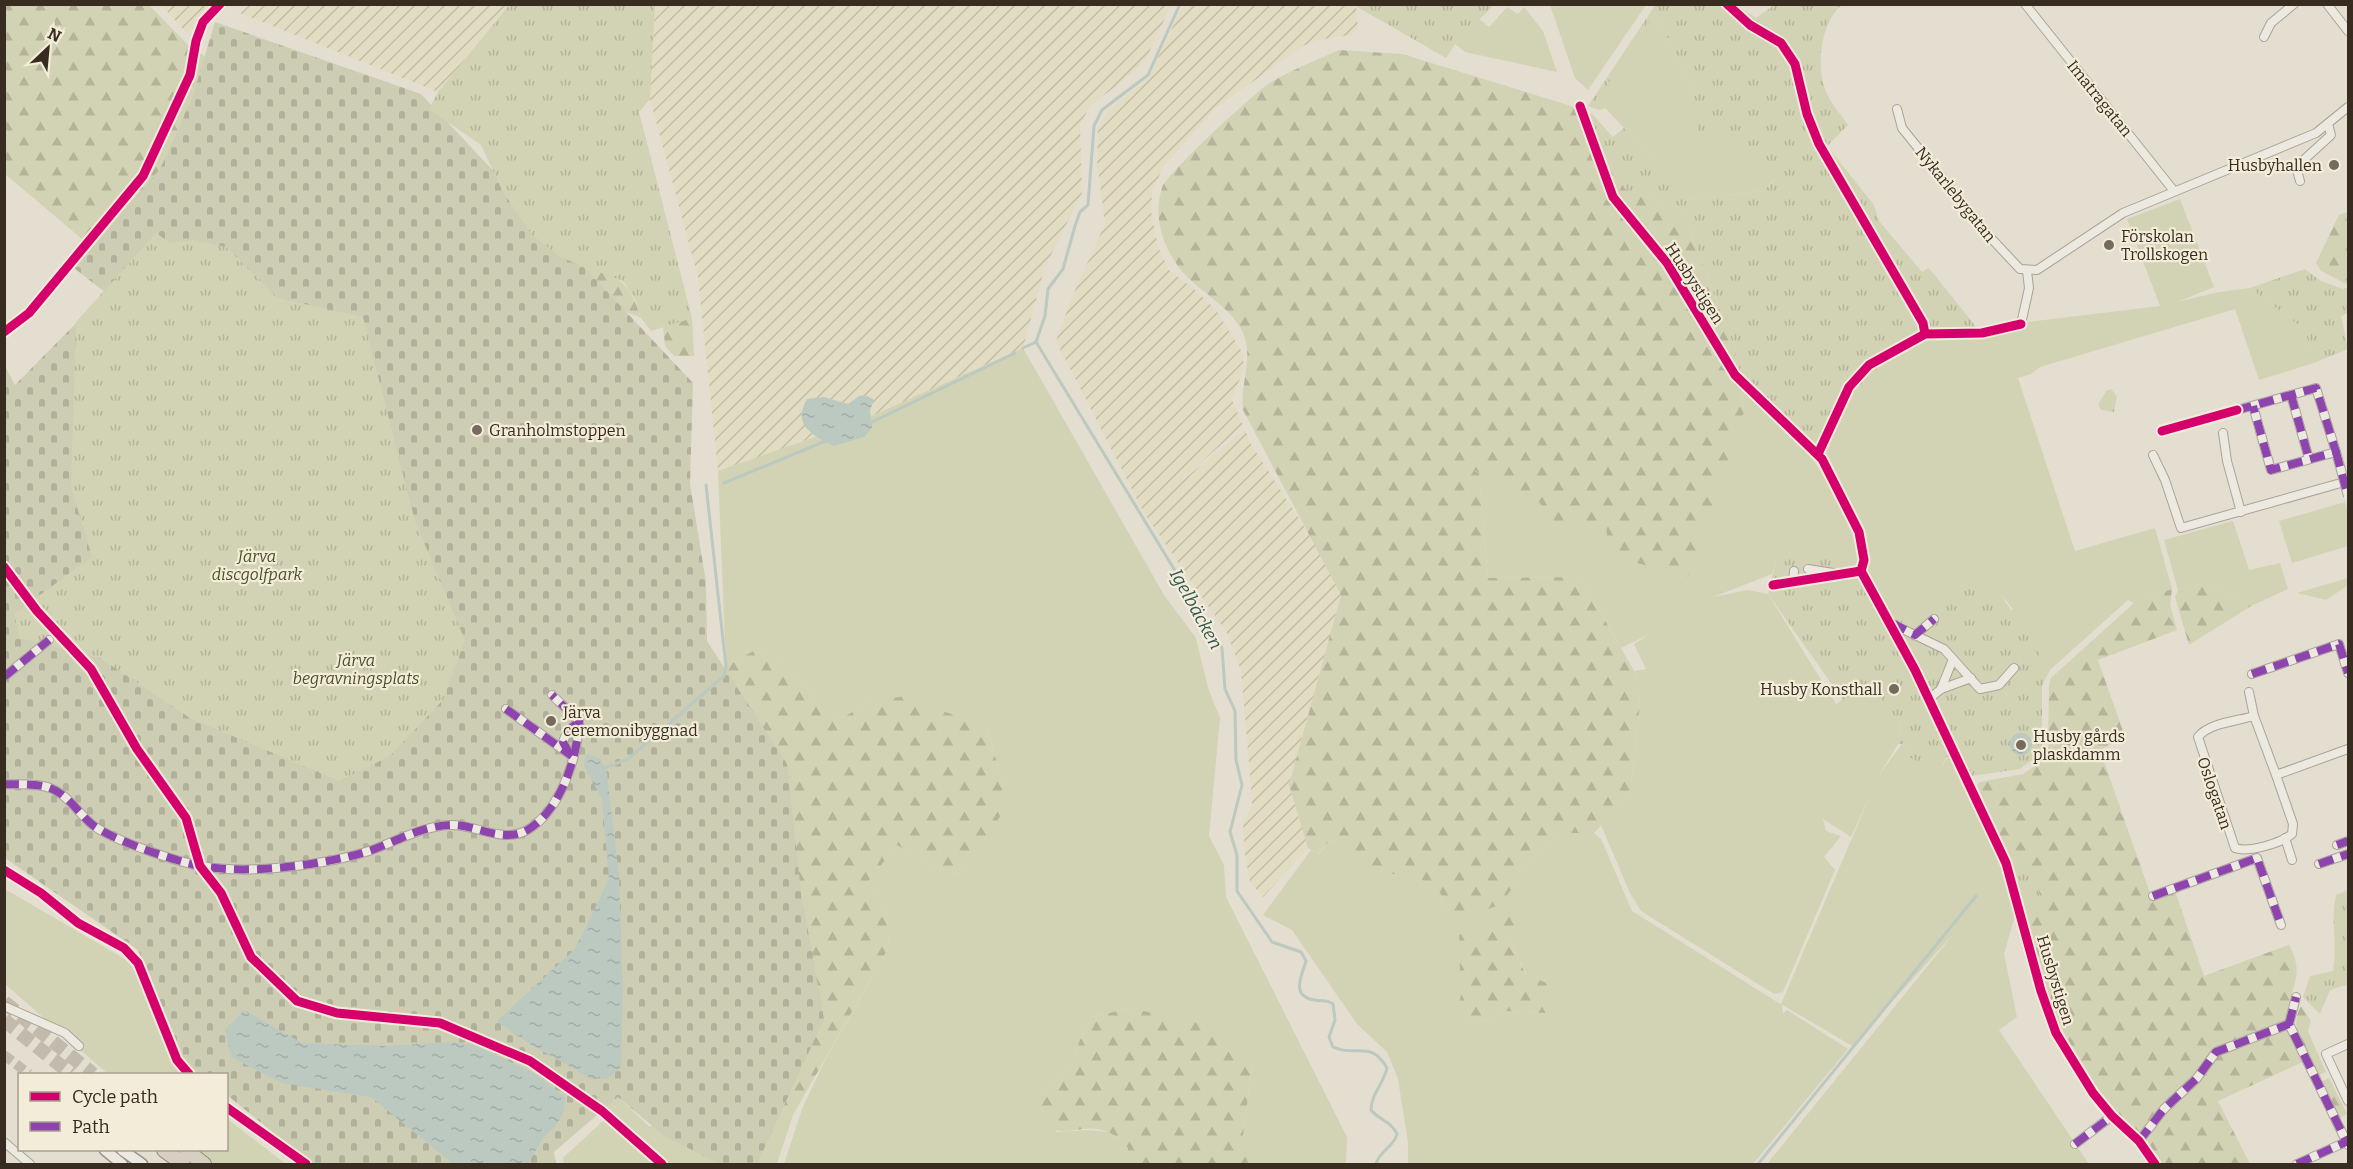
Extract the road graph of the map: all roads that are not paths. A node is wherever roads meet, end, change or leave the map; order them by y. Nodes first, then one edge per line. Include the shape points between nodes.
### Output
1 (2025, 4) edge
2 (2294, 4) edge
3 (2327, 4) edge
4 (2349, 31) edge
5 (2264, 37) dead end
6 (2349, 107) edge
7 (1897, 109) dead end
8 (2328, 124) junction
9 (2300, 181) dead end
10 (2174, 191) junction
11 (2027, 271) junction
12 (2021, 324) dead end
13 (2291, 395) junction
14 (2253, 406) junction
15 (2237, 410) dead end
16 (2223, 434) dead end
17 (2336, 452) junction
18 (2153, 455) dead end
19 (2309, 459) junction
20 (2349, 481) edge
21 (2349, 496) edge
22 (2241, 512) junction
23 (1808, 569) dead end
24 (1794, 571) dead end
25 (1861, 571) dead end
26 (1840, 575) junction
27 (1793, 583) junction
28 (1773, 585) dead end
29 (1934, 619) dead end
30 (1890, 623) dead end
31 (1915, 635) junction
32 (49, 640) dead end
33 (1953, 659) junction
34 (2014, 668) dead end
35 (2349, 673) edge
36 (2252, 674) dead end
37 (4, 677) edge
38 (1971, 678) junction
39 (1941, 689) junction
40 (2249, 692) dead end
41 (552, 695) dead end
42 (1929, 699) dead end
43 (506, 709) dead end
44 (2254, 716) junction
45 (579, 721) junction
46 (2349, 749) edge
47 (571, 755) junction
48 (2276, 775) junction
49 (4, 784) edge
50 (2285, 838) junction
51 (2349, 841) edge
52 (2337, 845) dead end
53 (2349, 854) edge
54 (2292, 860) dead end
55 (2319, 864) dead end
56 (2153, 896) dead end
57 (2281, 925) dead end
58 (2296, 997) dead end
59 (4, 1006) edge
60 (2289, 1024) junction
61 (2349, 1044) edge
62 (78, 1046) dead end
63 (2349, 1101) edge
64 (2112, 1116) dead end
65 (2139, 1141) dead end
66 (4, 1142) edge
67 (2348, 1142) edge
68 (2075, 1144) dead end
69 (107, 1151) edge
70 (167, 1151) edge
71 (188, 1151) edge
72 (126, 1152) edge
73 (30, 1164) edge
74 (122, 1164) edge
75 (142, 1164) edge
76 (183, 1164) edge
77 (204, 1164) edge
78 (2297, 1164) edge

1 - 10 street, Imatragatan
2 - 5 street via 2271,24
3 - 4 street
6 - 8 street
7 - 11 street, Nykarlebygatan via 1902,128 1982,228 2020,269
8 - 9 street via 2331,135 2296,167
8 - 10 street via 2316,133
10 - 11 street via 2123,213 2037,270
11 - 12 street via 2029,288
13 - 14 street
13 - 17 street via 2316,388
13 - 19 street
14 - 15 street
14 - 19 street via 2271,470
16 - 22 street
17 - 19 street
17 - 21 street, bridge
18 - 22 street via 2181,528
20 - 22 street
23 - 26 street
24 - 27 street
25 - 26 street
26 - 27 street
27 - 28 street
29 - 31 street
30 - 31 street
31 - 33 street
32 - 37 street
33 - 38 street
33 - 39 street
34 - 38 street via 1999,685 1980,689
35 - 36 street via 2339,644
38 - 39 street
39 - 42 street
40 - 44 street
41 - 45 street
43 - 47 street
44 - 48 street
44 - 50 street, Oslogatan via 2204,731 2197,741 2235,848 2250,849
45 - 47 street
45 - 47 street via 563,742
46 - 48 street
47 - 49 street via 557,798 547,813 519,834 505,836 450,825 314,864 234,870 200,866 94,826 51,788
48 - 50 street via 2293,824 2292,834
50 - 54 street
51 - 52 street
53 - 55 street
56 - 57 street via 2258,858
58 - 60 street
59 - 62 street via 65,1033
60 - 65 street via 2216,1052
60 - 67 street
61 - 63 street via 2326,1054
64 - 68 street
66 - 73 street
67 - 78 street
69 - 74 main road
70 - 76 highway
71 - 77 highway
72 - 74 main road
72 - 75 main road

